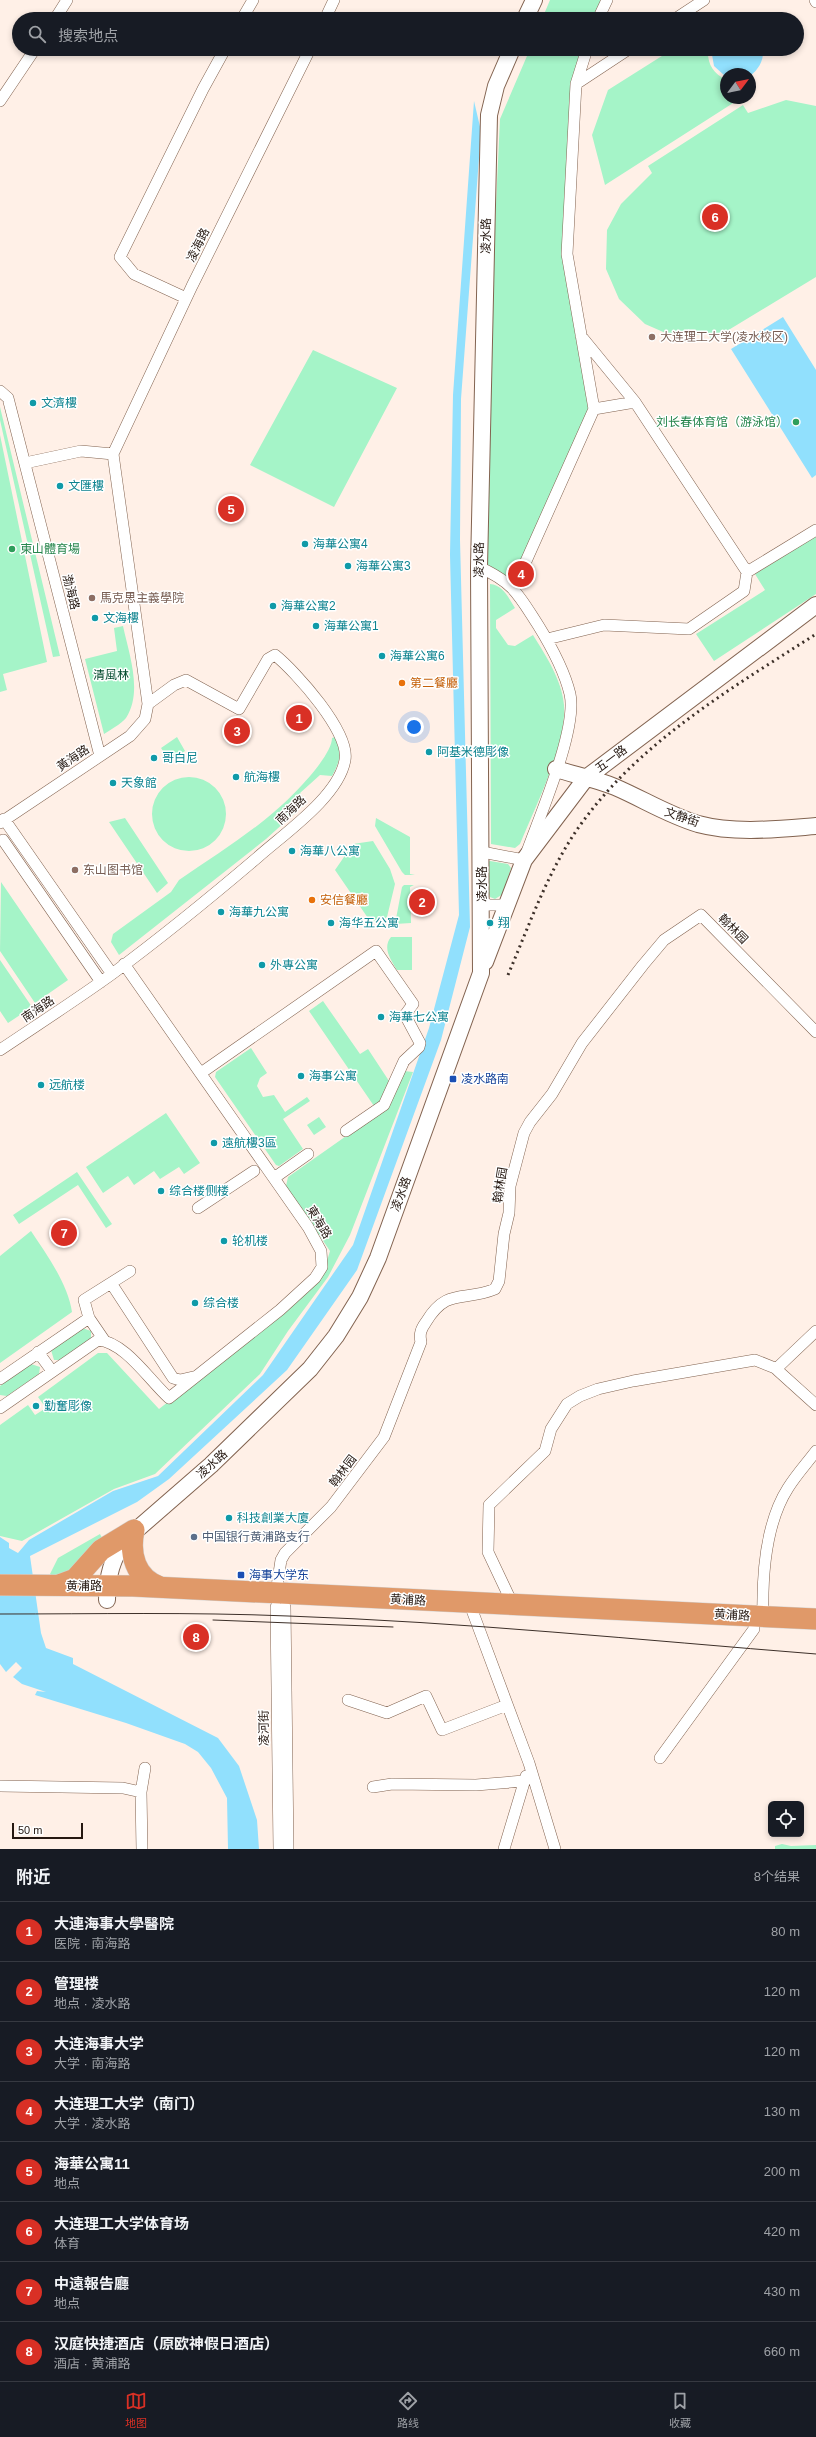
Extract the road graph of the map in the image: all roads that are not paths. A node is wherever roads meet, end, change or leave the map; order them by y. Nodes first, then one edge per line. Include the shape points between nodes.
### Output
1 (67, 0) edge
2 (253, 0) edge
3 (334, 0) edge
4 (534, 0) edge
5 (606, 0) edge
6 (704, 0) edge
7 (59, 12) edge
8 (246, 12) edge
9 (328, 12) edge
10 (528, 12) edge
11 (601, 12) edge
12 (686, 12) edge
13 (29, 56) edge
14 (221, 56) edge
15 (307, 56) edge
16 (509, 56) edge
17 (585, 56) edge
18 (618, 56) edge
19 (576, 84) junction
20 (0, 100) edge
21 (186, 298) junction
22 (580, 334) junction
23 (0, 392) edge
24 (635, 402) junction
25 (594, 409) junction
26 (112, 454) junction
27 (25, 463) junction
28 (816, 530) edge
29 (479, 567) junction
30 (748, 572) junction
31 (514, 588) junction
32 (816, 605) edge
33 (547, 639) junction
34 (148, 704) junction
35 (100, 756) junction
36 (556, 769) junction
37 (586, 778) junction
38 (2, 821) edge
39 (816, 826) edge
40 (3, 840) dead end
41 (482, 852) junction
42 (524, 860) junction
43 (481, 902) junction
44 (507, 904) junction
45 (124, 964) junction
46 (481, 973) junction
47 (112, 974) junction
48 (100, 982) junction
49 (816, 1032) edge
50 (0, 1050) edge
51 (201, 1073) junction
52 (346, 1131) dead end
53 (308, 1154) dead end
54 (254, 1171) dead end
55 (274, 1178) junction
56 (198, 1208) dead end
57 (130, 1271) dead end
58 (111, 1283) junction
59 (89, 1318) junction
60 (816, 1331) edge
61 (104, 1340) junction
62 (38, 1352) junction
63 (776, 1369) junction
64 (52, 1371) junction
65 (200, 1374) junction
66 (0, 1379) edge
67 (2, 1404) edge
68 (816, 1405) edge
69 (816, 1451) edge
70 (134, 1530) junction
71 (0, 1585) edge
72 (160, 1587) junction
73 (54, 1590) junction
74 (107, 1593) junction
75 (0, 1599) edge
76 (279, 1602) junction
77 (513, 1605) junction
78 (472, 1609) junction
79 (816, 1619) edge
80 (759, 1623) junction
81 (816, 1632) edge
82 (348, 1700) dead end
83 (507, 1705) junction
84 (660, 1758) dead end
85 (529, 1763) junction
86 (145, 1768) dead end
87 (524, 1781) junction
88 (0, 1786) edge
89 (373, 1787) dead end
90 (141, 1792) junction
91 (554, 1847) edge
92 (142, 1849) edge
93 (279, 1849) edge
94 (288, 1849) edge
95 (504, 1849) edge

1 - 7 street
2 - 8 street
3 - 9 street
4 - 10 main road
5 - 11 street
6 - 12 street
13 - 20 street
14 - 21 street via 120,257 134,274
15 - 21 street, 凌海路
16 - 29 main road, 凌水路 via 496,86 489,115
17 - 19 street
18 - 19 street
19 - 22 street via 567,254
21 - 26 street, 凌海路
22 - 24 street
22 - 25 street
23 - 27 street, 渤海路 via 8,398
24 - 25 street
24 - 30 street
25 - 31 street
26 - 27 street via 81,451
26 - 34 street
27 - 35 street, 渤海路
28 - 30 street
29 - 31 street via 501,577
29 - 41 main road, 凌水路
30 - 33 street via 744,591 689,629 604,626
31 - 33 street
32 - 37 main road, 五一路
33 - 36 street via 562,669 570,695 570,726
34 - 35 street, 黃海路 via 145,719 139,728
34 - 45 street, 南海路 via 174,685 186,680 239,710 268,659 275,655 308,688 336,728 344,742 346,759 332,788 303,818 224,886
35 - 38 street, 黃海路
36 - 37 main road, 文静街
36 - 42 street
37 - 39 main road, 文静街 via 614,786 670,814 699,824 719,828 756,829
37 - 42 main road, 五一路
38 - 47 street
40 - 48 street
41 - 42 street
41 - 43 main road, 凌水路
42 - 44 main road, 五一路
43 - 44 street
43 - 46 main road, 凌水路
44 - 46 main road, 五一路
45 - 47 street, 南海路
45 - 51 street, 東海路
46 - 70 main road, 凌水路 via 378,1258 336,1336 284,1396 211,1465
47 - 48 street, 南海路
48 - 50 street, 南海路
49 - 76 street, 翰林园 via 701,915 664,940 582,1043 552,1094 524,1133 510,1186 509,1213 499,1280 495,1289 454,1297 433,1311 420,1331 421,1342 384,1437 331,1507 284,1553 281,1560
51 - 52 street via 376,951 413,1004 405,1015 420,1043 404,1061 384,1105
51 - 55 street, 東海路
53 - 55 street
54 - 56 street
55 - 65 street, 東海路 via 318,1245 322,1267 315,1278 280,1310
57 - 58 street
58 - 59 street via 84,1300
58 - 65 street via 173,1378 180,1380
59 - 61 street
59 - 62 street
60 - 63 street
61 - 64 street via 98,1340
61 - 65 street, 東海路 via 121,1348 169,1398
62 - 64 street
62 - 66 street
63 - 68 street
63 - 77 street via 755,1360 598,1389 567,1404 551,1429 544,1451 489,1505 488,1552
64 - 67 street
69 - 80 street via 787,1488 771,1527
70 - 72 highway via 132,1542 135,1562 144,1578
70 - 73 highway via 101,1550 75,1578
70 - 74 main road, 凌水路 via 118,1549 109,1572
71 - 73 highway, 黄浦路
72 - 74 highway, 黄浦路
72 - 76 highway, 黄浦路
73 - 74 highway, 黄浦路
73 - 75 highway, 黄浦路
74 - 76 highway, 黄浦路
76 - 78 highway, 黄浦路
76 - 93 street, 凌河街
76 - 94 street, 凌河街
77 - 78 highway, 黄浦路
77 - 80 highway, 黄浦路
78 - 80 highway, 黄浦路
78 - 83 street
79 - 80 highway, 黄浦路
80 - 81 highway, 黄浦路
80 - 84 street
82 - 83 street via 387,1713 426,1696 442,1730
83 - 85 street
85 - 87 street
85 - 91 street
86 - 90 street
87 - 89 street via 476,1786 392,1784
87 - 95 street
88 - 90 street via 123,1788
90 - 92 street

